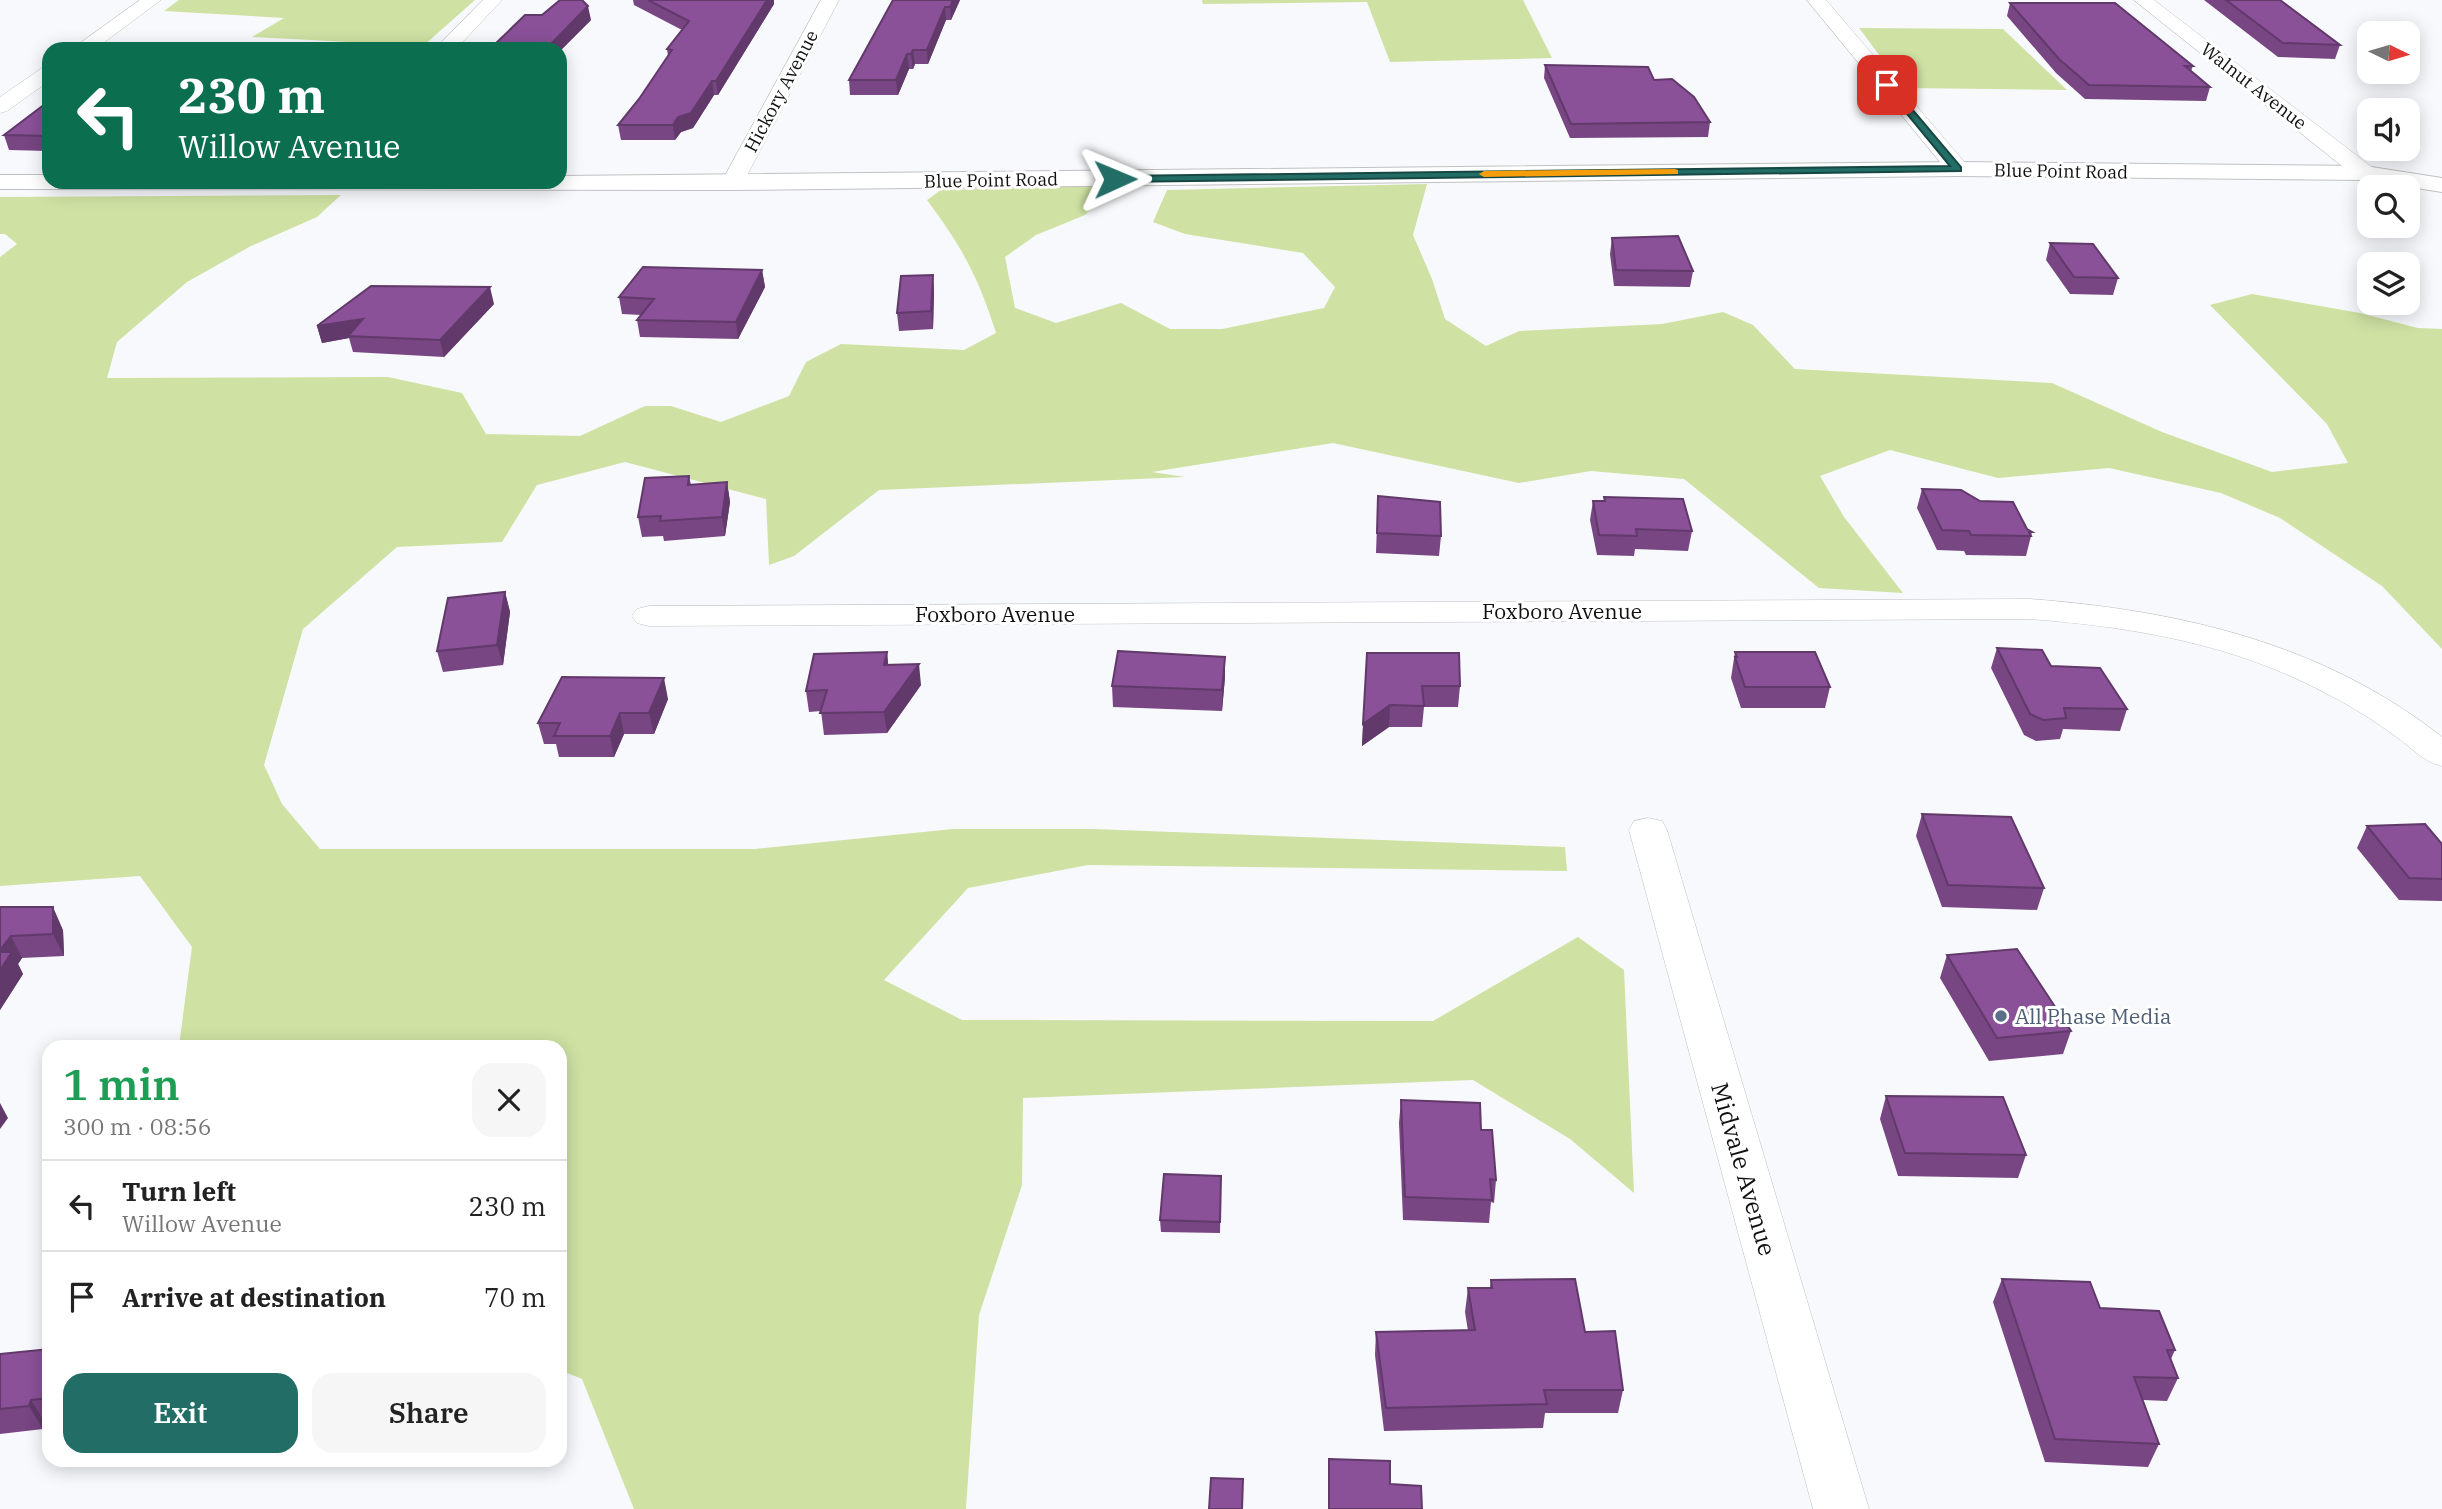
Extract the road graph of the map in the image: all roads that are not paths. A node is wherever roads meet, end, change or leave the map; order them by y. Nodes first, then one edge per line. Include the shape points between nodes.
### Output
1 (152, 0) edge
2 (493, 0) edge
3 (830, 0) edge
4 (1816, 0) edge
5 (2143, 0) edge
6 (92, 42) edge
7 (452, 42) edge
8 (42, 77) edge
9 (0, 107) edge
10 (1958, 169) junction
11 (2365, 173) junction
12 (0, 182) edge
13 (42, 182) edge
14 (567, 183) edge
15 (732, 183) junction
16 (2442, 185) edge
17 (649, 616) dead end
18 (2442, 755) edge
19 (1647, 830) dead end
20 (1841, 1509) edge

1 - 6 street
2 - 7 street
3 - 15 street, Hickory Avenue
4 - 10 street
5 - 11 street, Walnut Avenue
8 - 9 street
10 - 11 street, Blue Point Road
10 - 15 street, Blue Point Road
11 - 16 street, Blue Point Road
12 - 13 street, Blue Point Road
14 - 15 street, Blue Point Road
17 - 18 street, Foxboro Avenue via 2030,608 2148,622 2287,661 2400,721
19 - 20 street, Midvale Avenue

